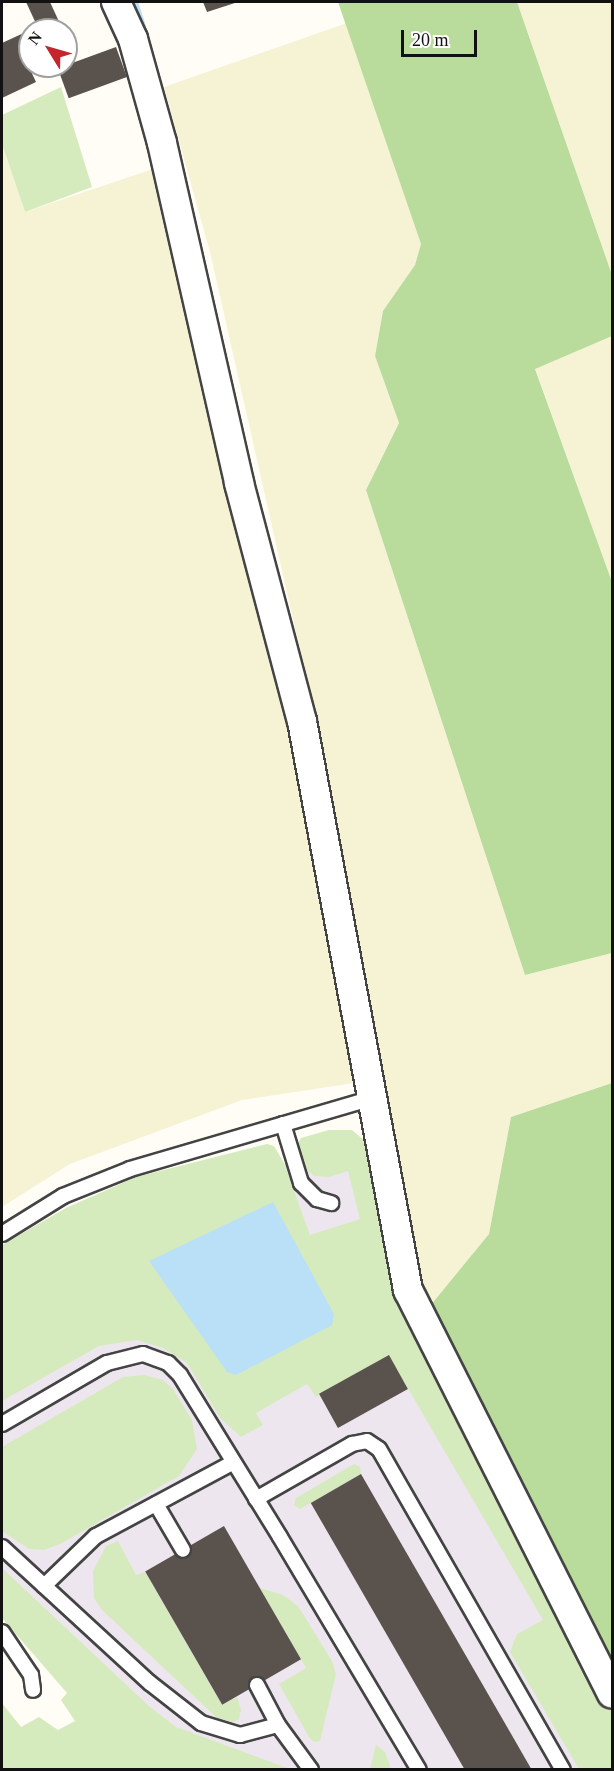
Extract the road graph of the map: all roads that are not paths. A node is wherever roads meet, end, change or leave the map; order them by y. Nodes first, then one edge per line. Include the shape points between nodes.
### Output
1 (116, 2) edge
2 (373, 1098) junction
3 (283, 1124) junction
4 (331, 1203) dead end
5 (2, 1234) edge
6 (2, 1424) edge
7 (232, 1463) junction
8 (256, 1499) junction
9 (156, 1504) junction
10 (2, 1547) edge
11 (183, 1550) dead end
12 (44, 1586) junction
13 (2, 1632) edge
14 (257, 1685) dead end
15 (33, 1690) dead end
16 (612, 1693) edge
17 (278, 1725) junction
18 (409, 1763) edge
19 (311, 1770) edge
20 (418, 1770) edge
21 (563, 1770) edge

1 - 2 street via 133,39 162,143 239,483 302,721
2 - 3 lane
2 - 16 street via 408,1290
3 - 4 lane via 301,1184 317,1199
3 - 5 lane via 130,1169 63,1196
6 - 7 lane via 106,1363 143,1354 168,1363 180,1375
7 - 8 lane
7 - 9 lane
8 - 18 lane
8 - 21 lane via 352,1444 368,1441 379,1449
9 - 11 lane
9 - 12 lane via 96,1536
10 - 12 lane
12 - 17 lane via 150,1683 201,1723 240,1735
13 - 15 lane via 31,1675
14 - 17 lane
17 - 19 lane
18 - 20 lane

